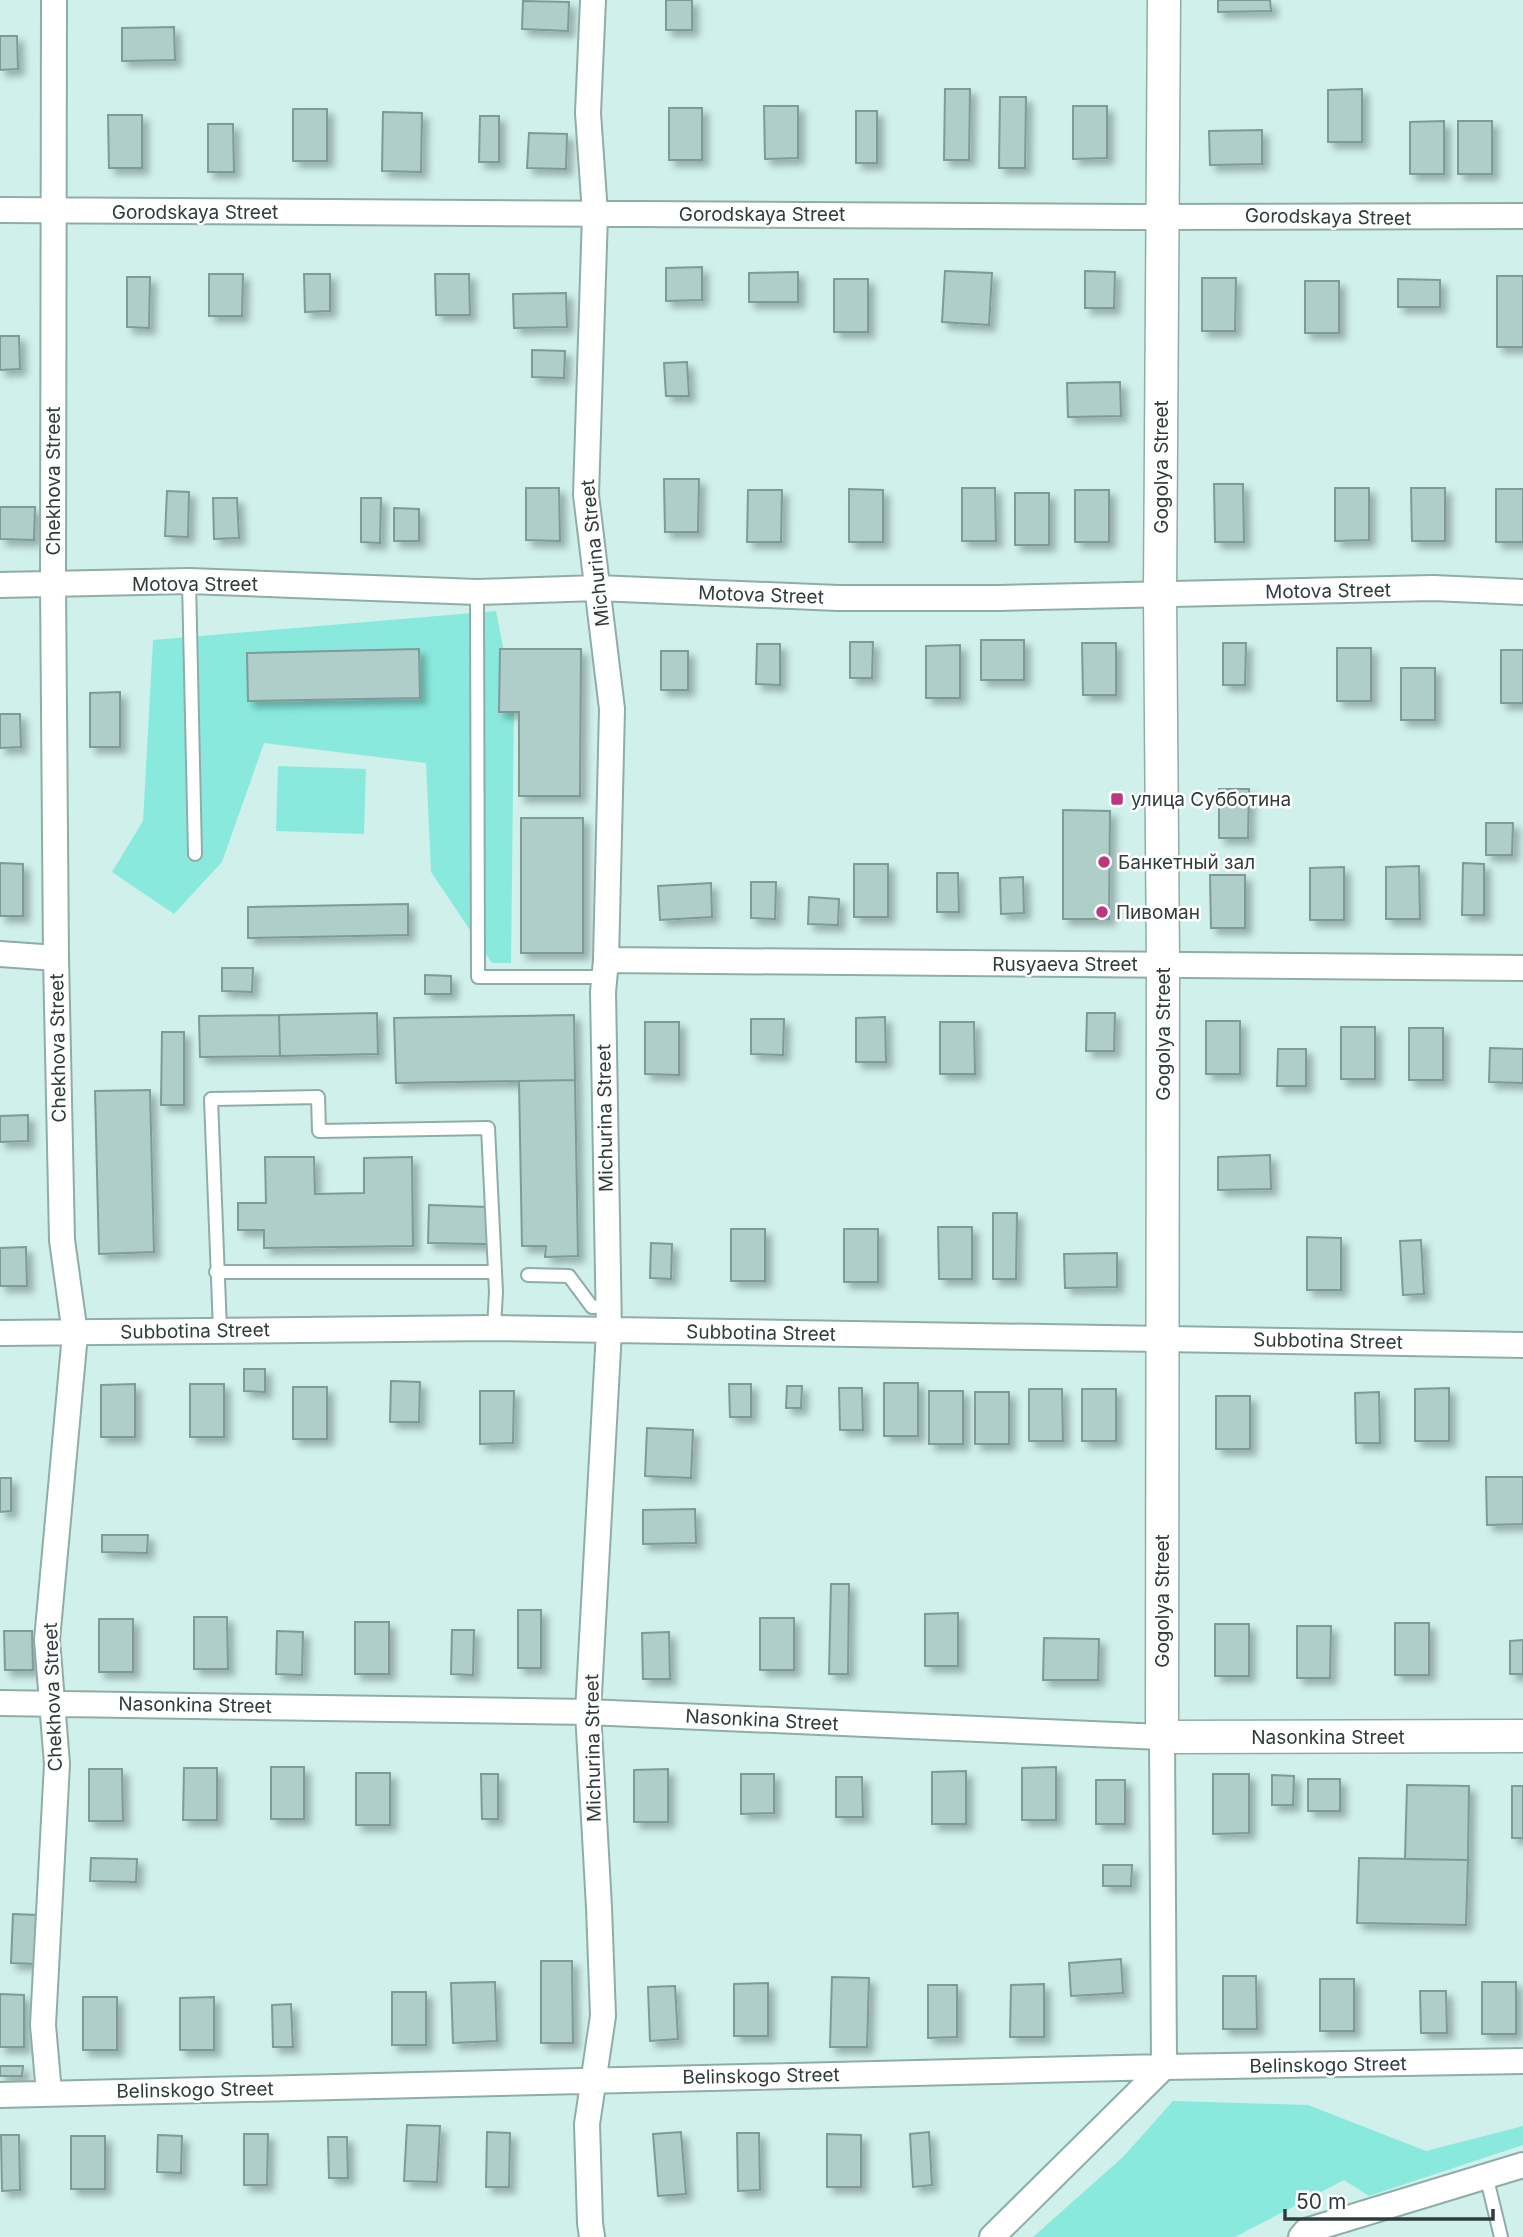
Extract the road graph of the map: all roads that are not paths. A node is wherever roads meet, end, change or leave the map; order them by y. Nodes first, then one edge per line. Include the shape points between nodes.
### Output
1 (54, 0) edge
2 (593, 0) edge
3 (1164, 0) edge
4 (0, 210) edge
5 (54, 211) junction
6 (595, 214) junction
7 (1163, 215) junction
8 (1523, 216) edge
9 (189, 582) junction
10 (0, 585) edge
11 (53, 585) junction
12 (597, 588) junction
13 (477, 592) junction
14 (1523, 593) edge
15 (1160, 595) junction
16 (195, 853) dead end
17 (0, 954) edge
18 (56, 958) junction
19 (1163, 964) junction
20 (606, 968) junction
21 (1523, 968) edge
22 (216, 1272) junction
23 (495, 1272) junction
24 (528, 1275) dead end
25 (608, 1306) junction
26 (494, 1328) junction
27 (220, 1330) junction
28 (609, 1331) junction
29 (0, 1334) edge
30 (75, 1334) junction
31 (1163, 1338) junction
32 (1523, 1345) edge
33 (0, 1703) edge
34 (51, 1703) junction
35 (588, 1712) junction
36 (1523, 1736) edge
37 (1163, 1737) junction
38 (1523, 2061) edge
39 (1164, 2067) junction
40 (594, 2080) junction
41 (49, 2093) junction
42 (0, 2095) edge
43 (1523, 2165) edge
44 (1486, 2175) junction
45 (593, 2237) edge
46 (992, 2237) edge
47 (1301, 2237) edge
48 (1501, 2237) edge

1 - 5 street, Chekhova Street
2 - 6 street, Michurina Street via 588,113
3 - 7 street, Gogolya Street
4 - 5 street, Gorodskaya Street
5 - 6 street, Gorodskaya Street
5 - 11 street, Chekhova Street
6 - 7 street, Gorodskaya Street
6 - 12 street, Michurina Street via 586,495
7 - 8 street, Gorodskaya Street
7 - 15 street, Gogolya Street
9 - 11 street, Motova Street
9 - 13 street, Motova Street
9 - 16 lane
10 - 11 street, Motova Street
11 - 18 street, Chekhova Street
12 - 13 street, Motova Street
12 - 15 street, Motova Street via 838,598
12 - 20 street, Michurina Street via 612,709
13 - 20 lane via 478,977
14 - 15 street, Motova Street via 1433,588
15 - 19 street, Gogolya Street
17 - 18 street
18 - 30 street, Chekhova Street via 62,1240
19 - 20 street, Rusyaeva Street
19 - 21 street, Rusyaeva Street
19 - 31 street, Gogolya Street
20 - 25 street, Michurina Street
22 - 23 lane
22 - 23 lane via 211,1099 318,1097 319,1131 488,1128
22 - 27 lane
23 - 26 lane
24 - 25 lane via 569,1276 592,1307
25 - 28 street, Michurina Street
26 - 27 street, Subbotina Street
26 - 28 street, Subbotina Street
27 - 30 street, Subbotina Street
28 - 31 street, Subbotina Street
28 - 35 street, Michurina Street
29 - 30 street, Subbotina Street
30 - 34 street, Chekhova Street via 47,1640
31 - 32 street, Subbotina Street
31 - 37 street, Gogolya Street
33 - 34 street, Nasonkina Street
34 - 35 street, Nasonkina Street
34 - 41 street, Chekhova Street via 57,1764 43,2025
35 - 37 street, Nasonkina Street
35 - 40 street, Michurina Street via 603,2016
36 - 37 street, Nasonkina Street
37 - 39 street, Gogolya Street
38 - 39 street, Belinskogo Street
39 - 40 street, Belinskogo Street
39 - 46 street
40 - 41 street, Belinskogo Street
40 - 45 street, Michurina Street via 587,2124
41 - 42 street, Belinskogo Street
43 - 44 street
44 - 47 street via 1306,2231
44 - 48 lane

